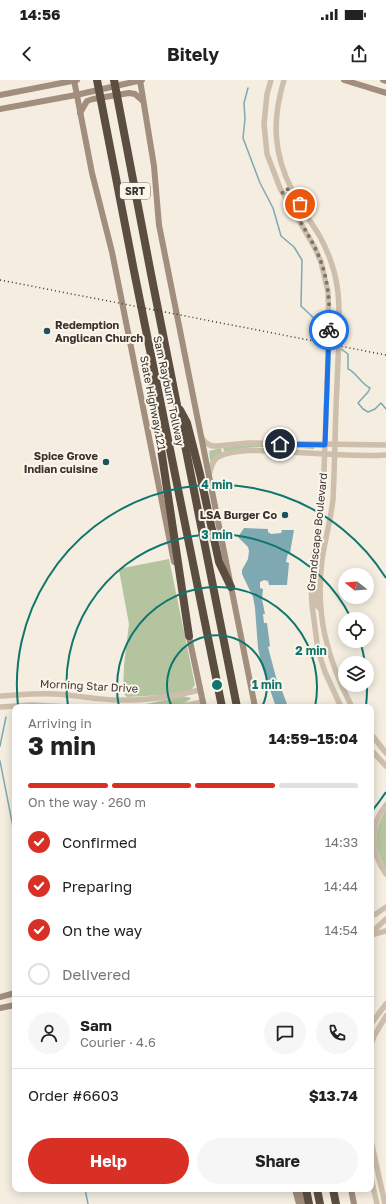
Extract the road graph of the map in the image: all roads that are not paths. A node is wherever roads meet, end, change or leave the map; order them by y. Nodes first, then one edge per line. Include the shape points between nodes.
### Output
1 (75, 80) edge
2 (97, 80) edge
3 (114, 80) edge
4 (140, 80) edge
5 (271, 80) edge
6 (284, 80) edge
7 (344, 80) edge
8 (386, 93) edge
9 (0, 95) edge
10 (76, 95) junction
11 (144, 101) junction
12 (0, 109) edge
13 (80, 113) junction
14 (290, 188) junction
15 (282, 192) junction
16 (151, 355) junction
17 (176, 401) junction
18 (201, 437) junction
19 (325, 445) junction
20 (335, 445) junction
21 (386, 445) edge
22 (325, 454) junction
23 (335, 455) junction
24 (386, 455) edge
25 (209, 476) junction
26 (311, 582) junction
27 (231, 587) junction
28 (321, 609) junction
29 (189, 636) junction
30 (200, 690) junction
31 (345, 693) junction
32 (0, 696) edge
33 (336, 698) junction
34 (203, 704) edge
35 (221, 704) edge
36 (236, 704) edge
37 (254, 704) edge
38 (339, 704) edge
39 (350, 704) edge
40 (12, 706) edge
41 (0, 707) edge
42 (374, 738) edge
43 (374, 753) edge
44 (386, 753) edge
45 (386, 766) edge
46 (386, 805) edge
47 (374, 833) edge
48 (374, 846) edge
49 (386, 874) edge
50 (386, 907) edge
51 (374, 914) edge
52 (386, 919) edge
53 (374, 931) edge
54 (386, 931) edge
55 (374, 933) edge
56 (12, 994) edge
57 (0, 997) edge
58 (386, 1004) edge
59 (12, 1006) edge
60 (0, 1008) edge
61 (386, 1016) edge
62 (374, 1020) edge
63 (374, 1036) edge
64 (374, 1154) edge
65 (374, 1191) edge
66 (296, 1192) edge
67 (302, 1192) edge
68 (307, 1192) edge
69 (318, 1192) edge
70 (334, 1192) edge
71 (352, 1192) edge
72 (299, 1204) edge
73 (304, 1204) edge
74 (309, 1204) edge
75 (320, 1204) edge
76 (336, 1204) edge
77 (354, 1204) edge
78 (377, 1204) edge
79 (385, 1204) edge

1 - 9 main road
1 - 10 main road, State Highway 121
2 - 16 highway, Sam Rayburn Tollway / SRT
3 - 17 highway, Sam Rayburn Tollway / SRT
4 - 10 main road
4 - 11 main road
5 - 15 street, Grandscape Boulevard via 264,124 267,154
6 - 14 street, Grandscape Boulevard via 276,113 276,144
7 - 8 main road
10 - 12 main road
10 - 13 main road, State Highway 121
11 - 13 main road via 129,92 93,99 87,102
11 - 18 main road via 154,166 159,225
13 - 29 main road, State Highway 121 via 116,272
14 - 15 street
14 - 20 street, Grandscape Boulevard via 319,235 332,263 338,292
15 - 19 street, Grandscape Boulevard via 321,262 328,292
16 - 29 highway via 151,382
16 - 35 highway, Sam Rayburn Tollway / SRT
17 - 27 highway via 187,423 219,562
17 - 36 highway, Sam Rayburn Tollway / SRT
18 - 19 street via 212,446 248,443
18 - 25 main road
19 - 20 street
19 - 22 street, Grandscape Boulevard
20 - 21 street
20 - 23 street, Grandscape Boulevard
22 - 23 street
22 - 25 street via 236,452 216,459
22 - 26 street, Grandscape Boulevard via 324,500
23 - 24 street
23 - 28 street, Grandscape Boulevard via 333,500 320,582
25 - 27 main road
26 - 28 street via 316,605
26 - 33 street, Grandscape Boulevard via 318,650
27 - 37 main road
28 - 31 street, Grandscape Boulevard via 328,651
29 - 30 main road, State Highway 121
30 - 32 street, Morning Star Drive via 140,700 31,693
30 - 34 main road, State Highway 121
31 - 33 street
31 - 39 street, Grandscape Boulevard
33 - 38 street, Grandscape Boulevard
40 - 41 street, Morning Star Drive
42 - 44 street
43 - 45 street
46 - 47 street via 379,814
48 - 49 street via 379,864
50 - 51 street
52 - 53 street
54 - 55 street
56 - 57 main road
58 - 62 street
59 - 60 main road
61 - 63 street
64 - 79 street
65 - 78 street
66 - 72 main road
67 - 73 main road
68 - 74 highway
69 - 75 highway
70 - 76 highway
71 - 77 main road

